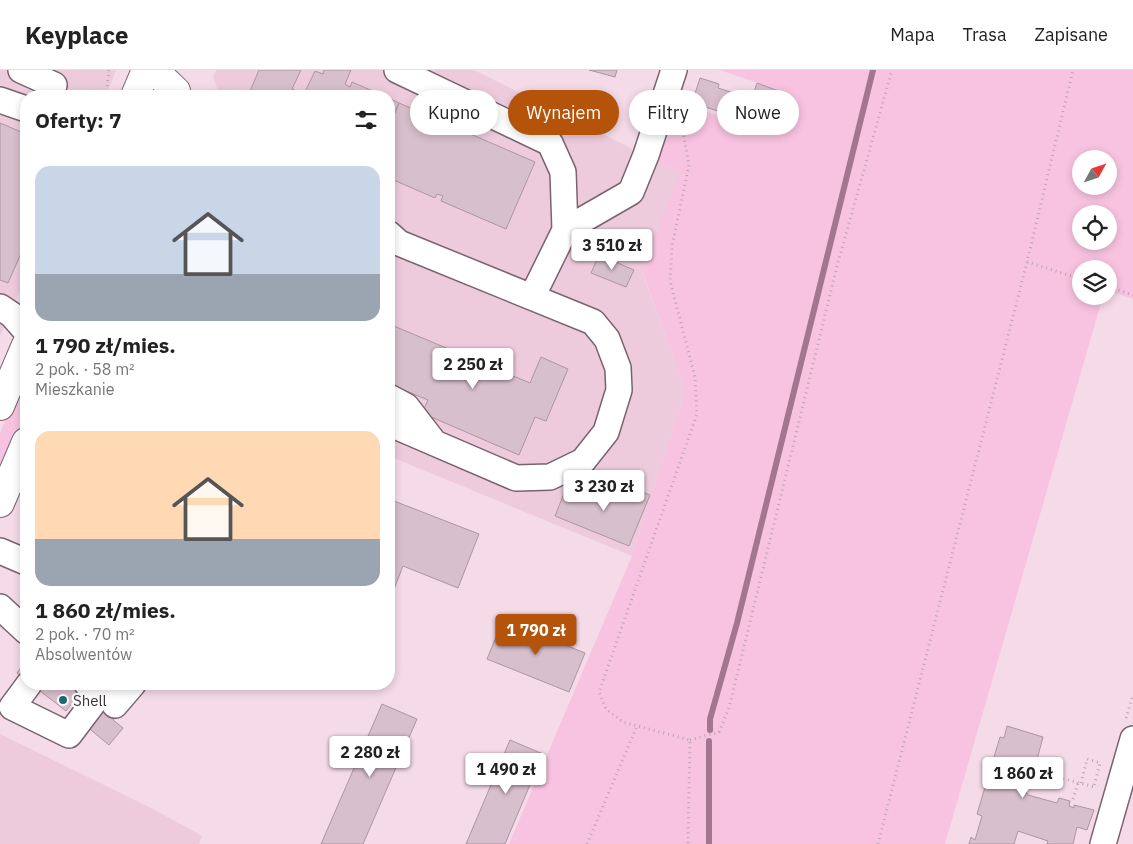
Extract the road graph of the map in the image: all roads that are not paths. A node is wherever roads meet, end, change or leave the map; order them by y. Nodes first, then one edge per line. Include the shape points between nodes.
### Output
1 (21, 70) edge
2 (146, 70) edge
3 (154, 70) edge
4 (397, 70) edge
5 (674, 70) edge
6 (54, 85) dead end
7 (179, 88) edge
8 (138, 90) edge
9 (0, 100) edge
10 (20, 107) edge
11 (564, 230) junction
12 (395, 239) edge
13 (532, 296) junction
14 (20, 303) edge
15 (0, 307) edge
16 (20, 324) edge
17 (20, 358) edge
18 (395, 400) edge
19 (1, 401) edge
20 (395, 426) dead end
21 (436, 445) junction
22 (20, 456) edge
23 (0, 503) edge
24 (0, 551) edge
25 (20, 559) edge
26 (0, 607) edge
27 (20, 625) edge
28 (24, 690) edge
29 (95, 690) edge
30 (128, 690) edge
31 (115, 705) dead end
32 (6, 711) edge
33 (1133, 739) edge
34 (1103, 844) edge

1 - 6 street
2 - 8 main road
3 - 7 main road
4 - 11 street via 550,143 562,172
5 - 11 street via 631,192
9 - 10 street
11 - 13 street
12 - 13 street
13 - 21 street via 594,322 607,339 618,368 619,390 606,432 583,461 550,477 516,478
14 - 15 street
15 - 16 street
17 - 19 main road
18 - 21 street via 406,406
20 - 21 street
22 - 23 main road
24 - 25 street
26 - 27 street
28 - 32 street
29 - 32 street via 100,694 81,733
30 - 31 street
33 - 34 street

